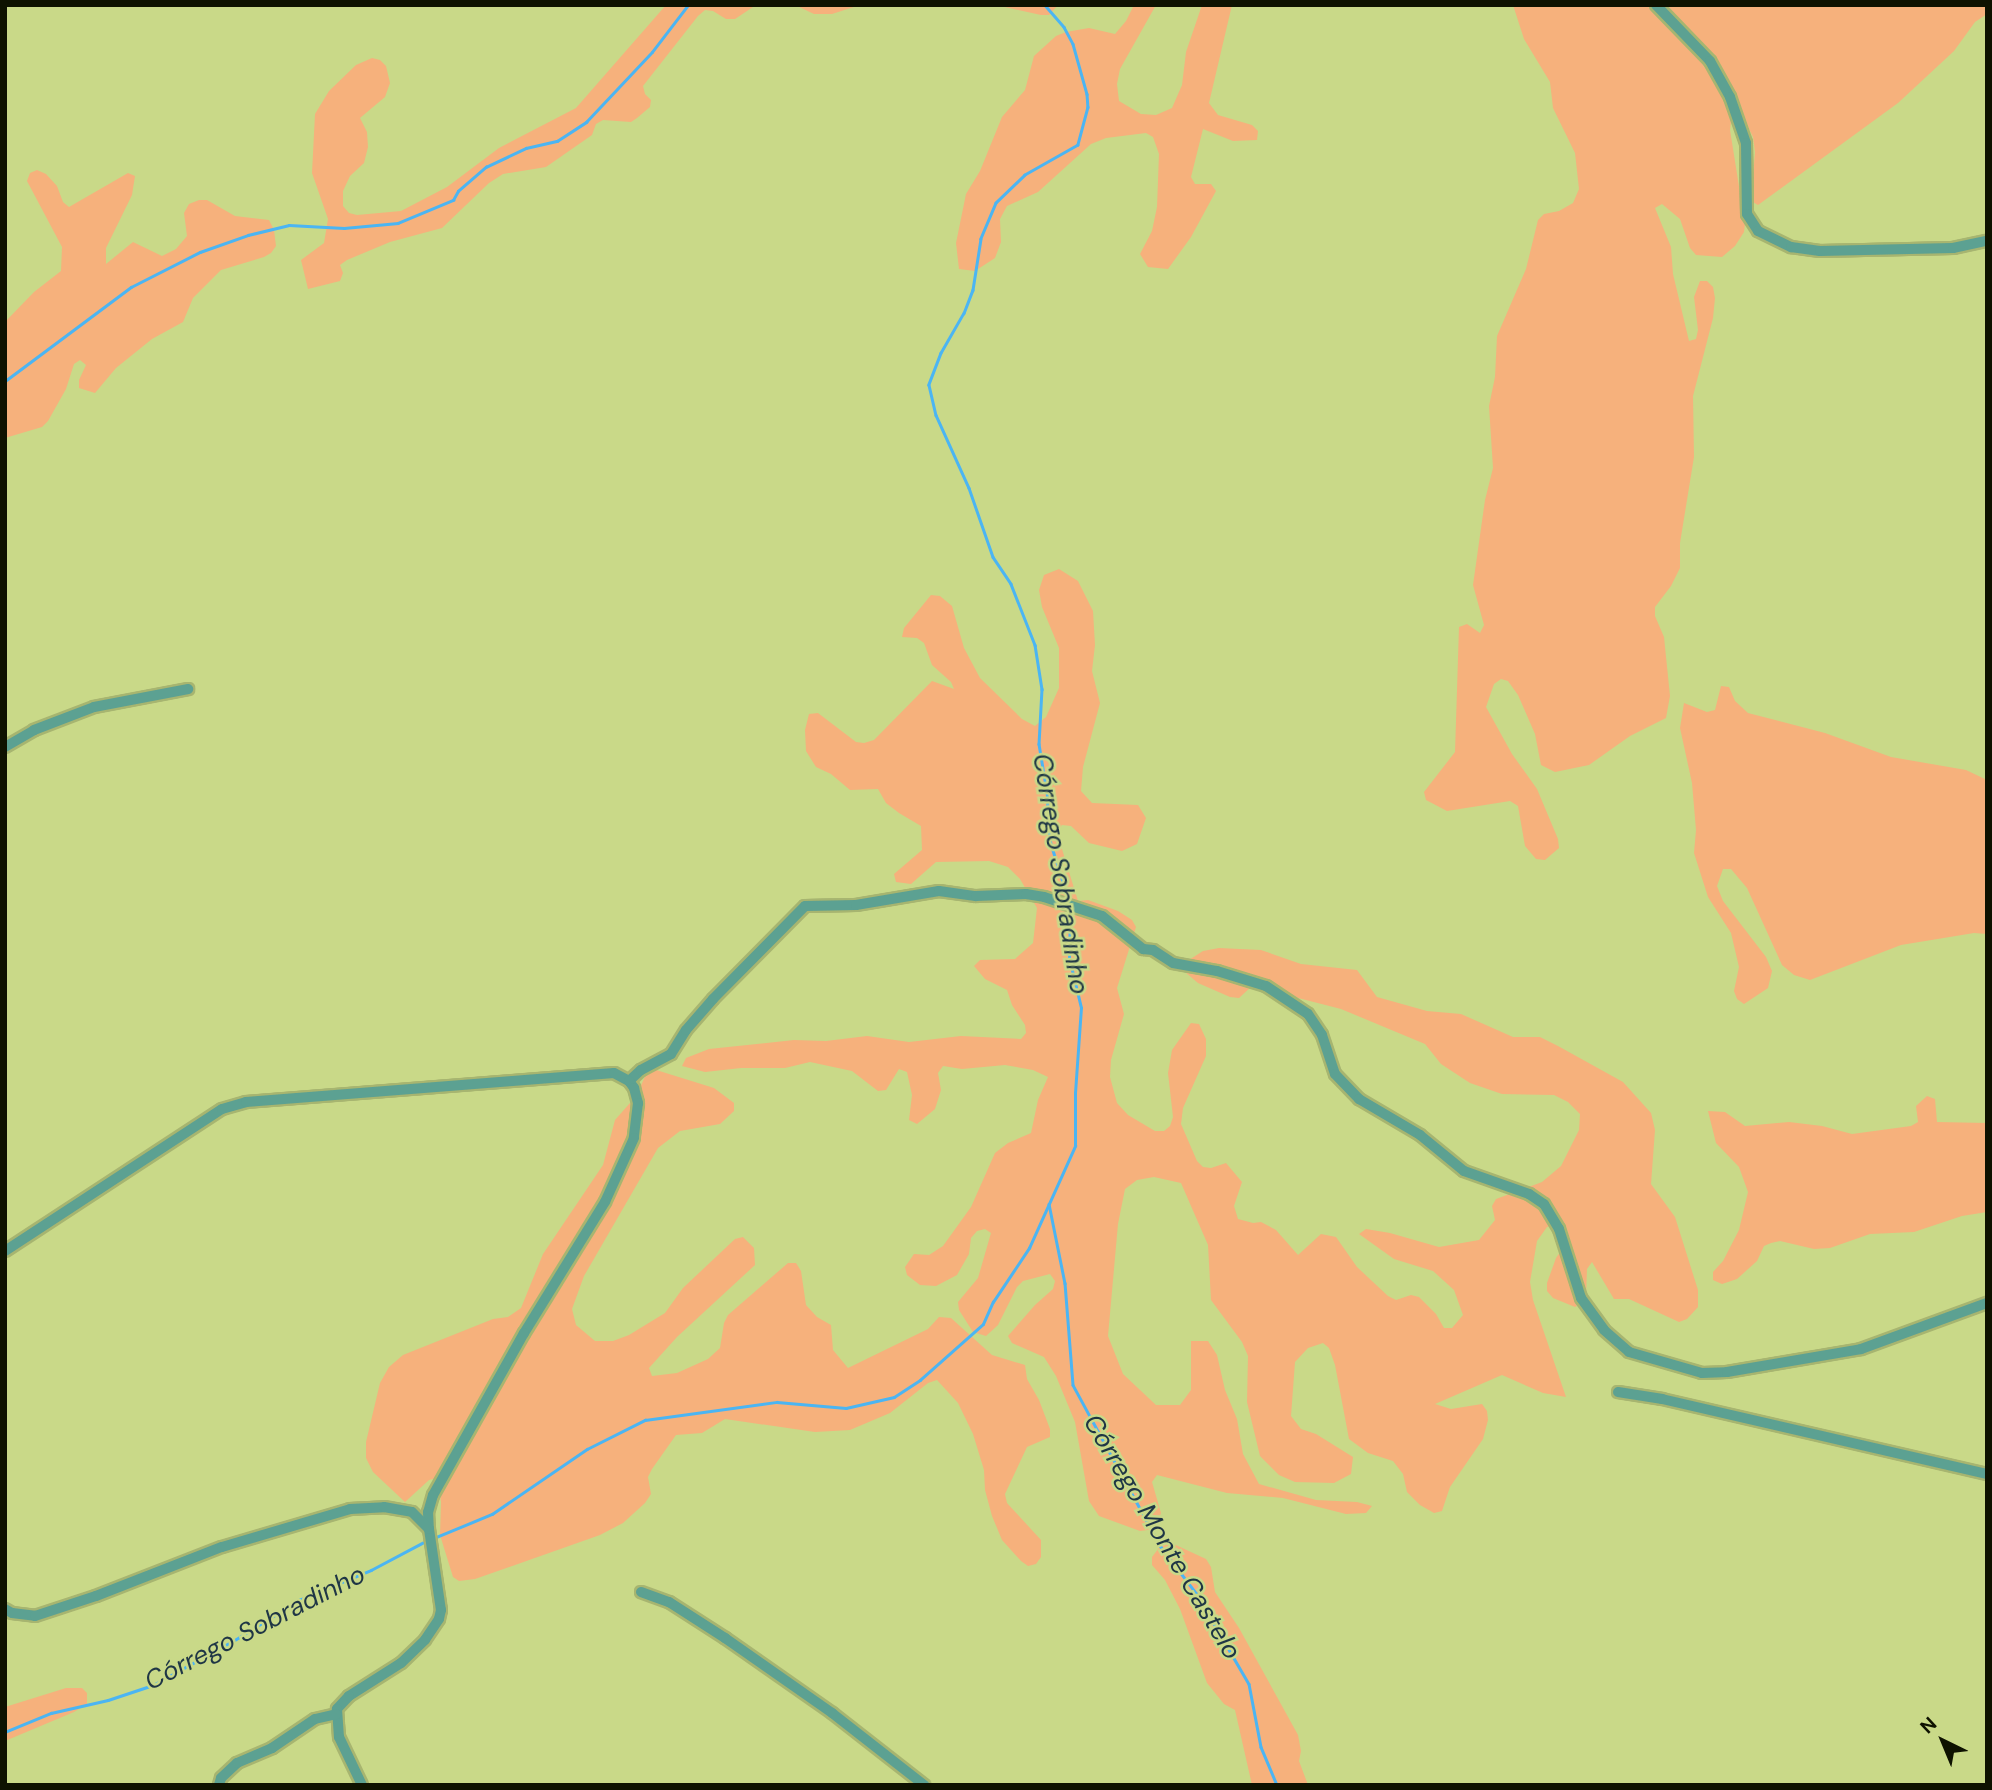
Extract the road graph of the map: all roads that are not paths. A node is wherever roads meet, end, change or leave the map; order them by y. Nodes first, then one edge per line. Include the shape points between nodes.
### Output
1 (1656, 5) edge
2 (1987, 241) edge
3 (188, 690) dead end
4 (5, 747) edge
5 (629, 1081) junction
6 (5, 1251) edge
7 (1987, 1303) edge
8 (1618, 1392) dead end
9 (1987, 1474) edge
10 (429, 1529) junction
11 (640, 1592) dead end
12 (5, 1609) edge
13 (336, 1714) junction
14 (219, 1785) edge
15 (362, 1785) edge
16 (924, 1785) edge

1 - 2 street via 1710,61 1730,97 1746,143 1747,214 1758,230 1795,248 1820,251 1954,248
3 - 4 street via 94,707 34,730
5 - 6 street via 614,1073 246,1101 222,1109
5 - 7 street via 668,1057 713,999 805,906 856,905 939,891 976,896 1026,894 1102,916 1143,949 1173,963 1266,986 1308,1014 1322,1035 1335,1074 1359,1099 1432,1143 1464,1171 1530,1194 1544,1204 1559,1229 1581,1298 1604,1330 1629,1352 1702,1373 1727,1372 1861,1349
5 - 10 street via 638,1103 631,1146 605,1202 524,1333 433,1496
8 - 9 street
10 - 12 street via 412,1512 384,1507 350,1509 234,1543 35,1616
10 - 13 street via 439,1619 429,1636 401,1663 349,1696
11 - 16 street via 669,1602 725,1638
13 - 14 street via 315,1719 272,1748 237,1763 220,1778
13 - 15 street via 339,1737

